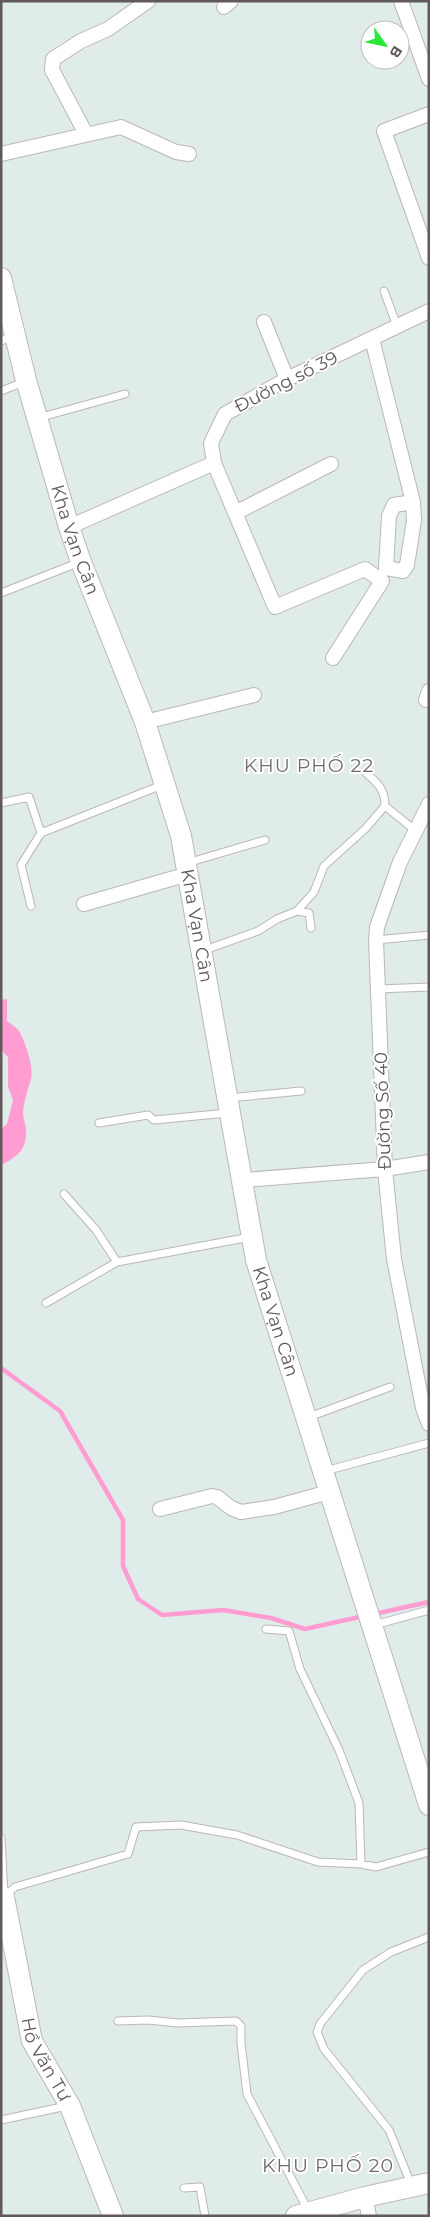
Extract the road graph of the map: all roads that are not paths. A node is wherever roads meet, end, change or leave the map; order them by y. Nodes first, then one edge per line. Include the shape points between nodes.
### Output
1 (148, 1) edge
2 (401, 1) edge
3 (429, 79) edge
4 (429, 114) edge
5 (86, 134) junction
6 (1, 154) edge
7 (189, 154) dead end
8 (429, 258) edge
9 (1, 278) edge
10 (384, 291) dead end
11 (429, 311) edge
12 (264, 322) dead end
13 (397, 326) junction
14 (9, 338) edge
15 (372, 339) junction
16 (287, 379) junction
17 (26, 380) junction
18 (1, 391) edge
19 (125, 394) dead end
20 (37, 418) junction
21 (214, 463) junction
22 (330, 464) dead end
23 (413, 502) dead end
24 (235, 513) junction
25 (69, 527) junction
26 (81, 562) junction
27 (1, 593) edge
28 (333, 658) dead end
29 (254, 695) dead end
30 (145, 722) junction
31 (366, 772) dead end
32 (165, 784) junction
33 (1, 803) edge
34 (429, 804) edge
35 (386, 806) junction
36 (416, 831) junction
37 (41, 833) junction
38 (265, 840) dead end
39 (187, 869) junction
40 (84, 904) dead end
41 (31, 906) dead end
42 (297, 911) junction
43 (312, 928) dead end
44 (429, 935) edge
45 (376, 940) junction
46 (202, 951) junction
47 (429, 987) edge
48 (378, 989) junction
49 (301, 1091) dead end
50 (230, 1105) junction
51 (99, 1123) dead end
52 (429, 1162) edge
53 (385, 1168) junction
54 (243, 1180) junction
55 (64, 1194) dead end
56 (252, 1236) junction
57 (117, 1262) junction
58 (46, 1303) dead end
59 (390, 1387) dead end
60 (424, 1389) edge
61 (306, 1418) junction
62 (429, 1424) edge
63 (429, 1443) edge
64 (323, 1472) junction
65 (329, 1492) junction
66 (160, 1509) dead end
67 (429, 1610) edge
68 (373, 1626) junction
69 (266, 1629) dead end
70 (429, 1804) edge
71 (1, 1838) edge
72 (429, 1852) edge
73 (361, 1864) junction
74 (2, 1898) edge
75 (429, 1937) edge
76 (118, 2021) dead end
77 (70, 2106) junction
78 (1, 2120) edge
79 (420, 2185) edge
80 (184, 2188) dead end
81 (367, 2206) edge
82 (302, 2214) edge
83 (113, 2216) edge
84 (205, 2216) edge

1 - 5 street via 108,29 53,59 52,70
2 - 3 street
4 - 8 street via 384,131
5 - 6 street
5 - 7 street via 116,127 127,128 176,152
9 - 14 main road, Kha Vạn Cân
10 - 13 lane
11 - 13 street, Đường số 39
12 - 16 street
13 - 15 street, Đường số 39
14 - 17 main road, Kha Vạn Cân
15 - 16 street, Đường số 39
15 - 23 street
16 - 21 street, Đường số 39 via 225,414 211,443
17 - 18 lane
17 - 20 main road, Kha Vạn Cân
19 - 20 lane
20 - 25 main road, Kha Vạn Cân
21 - 24 street
21 - 25 street
22 - 24 street
24 - 28 street via 275,607 365,569 382,581
25 - 26 main road, Kha Vạn Cân
26 - 27 lane
26 - 30 main road, Kha Vạn Cân
29 - 30 street
30 - 32 main road, Kha Vạn Cân
31 - 35 lane via 382,788
32 - 37 lane
32 - 39 main road, Kha Vạn Cân
33 - 37 lane via 29,797
34 - 36 street, Đường Số 40
35 - 36 lane
35 - 42 lane via 324,866 314,892
36 - 45 street, Đường Số 40 via 400,862 377,927
37 - 41 lane via 21,865
38 - 39 lane
39 - 40 street
39 - 46 main road, Kha Vạn Cân
42 - 43 lane via 309,913
42 - 46 lane via 258,932
44 - 45 lane
45 - 48 street, Đường Số 40
46 - 50 main road, Kha Vạn Cân
47 - 48 lane
48 - 53 street, Đường Số 40
49 - 50 lane
50 - 51 lane via 154,1120 148,1115
50 - 54 main road, Kha Vạn Cân
52 - 53 street
53 - 54 street
53 - 60 street, Đường Số 40 via 394,1259
54 - 56 main road, Kha Vạn Cân
55 - 57 lane via 96,1230
56 - 57 lane
56 - 61 main road, Kha Vạn Cân via 256,1260
57 - 58 lane
59 - 61 lane
60 - 62 street, Đường Số 40 via 423,1408
61 - 64 main road, Kha Vạn Cân
63 - 64 lane
64 - 65 main road, Kha Vạn Cân
65 - 66 street via 242,1512 212,1496
65 - 68 main road, Kha Vạn Cân
67 - 68 lane
68 - 70 main road
69 - 73 lane via 289,1632 300,1669 339,1750 358,1803
71 - 74 lane
72 - 73 lane via 376,1867
73 - 74 lane via 318,1862 236,1835 181,1825 136,1828 128,1854 15,1887
74 - 77 main road, Hồ Văn Tư via 32,2041
75 - 79 lane via 391,1952 363,1970 317,2032 324,2049 388,2130
76 - 82 lane via 236,2021 241,2026 247,2094
77 - 78 lane
77 - 83 main road, Hồ Văn Tư
79 - 81 main road
80 - 84 lane via 200,2187
81 - 82 main road

